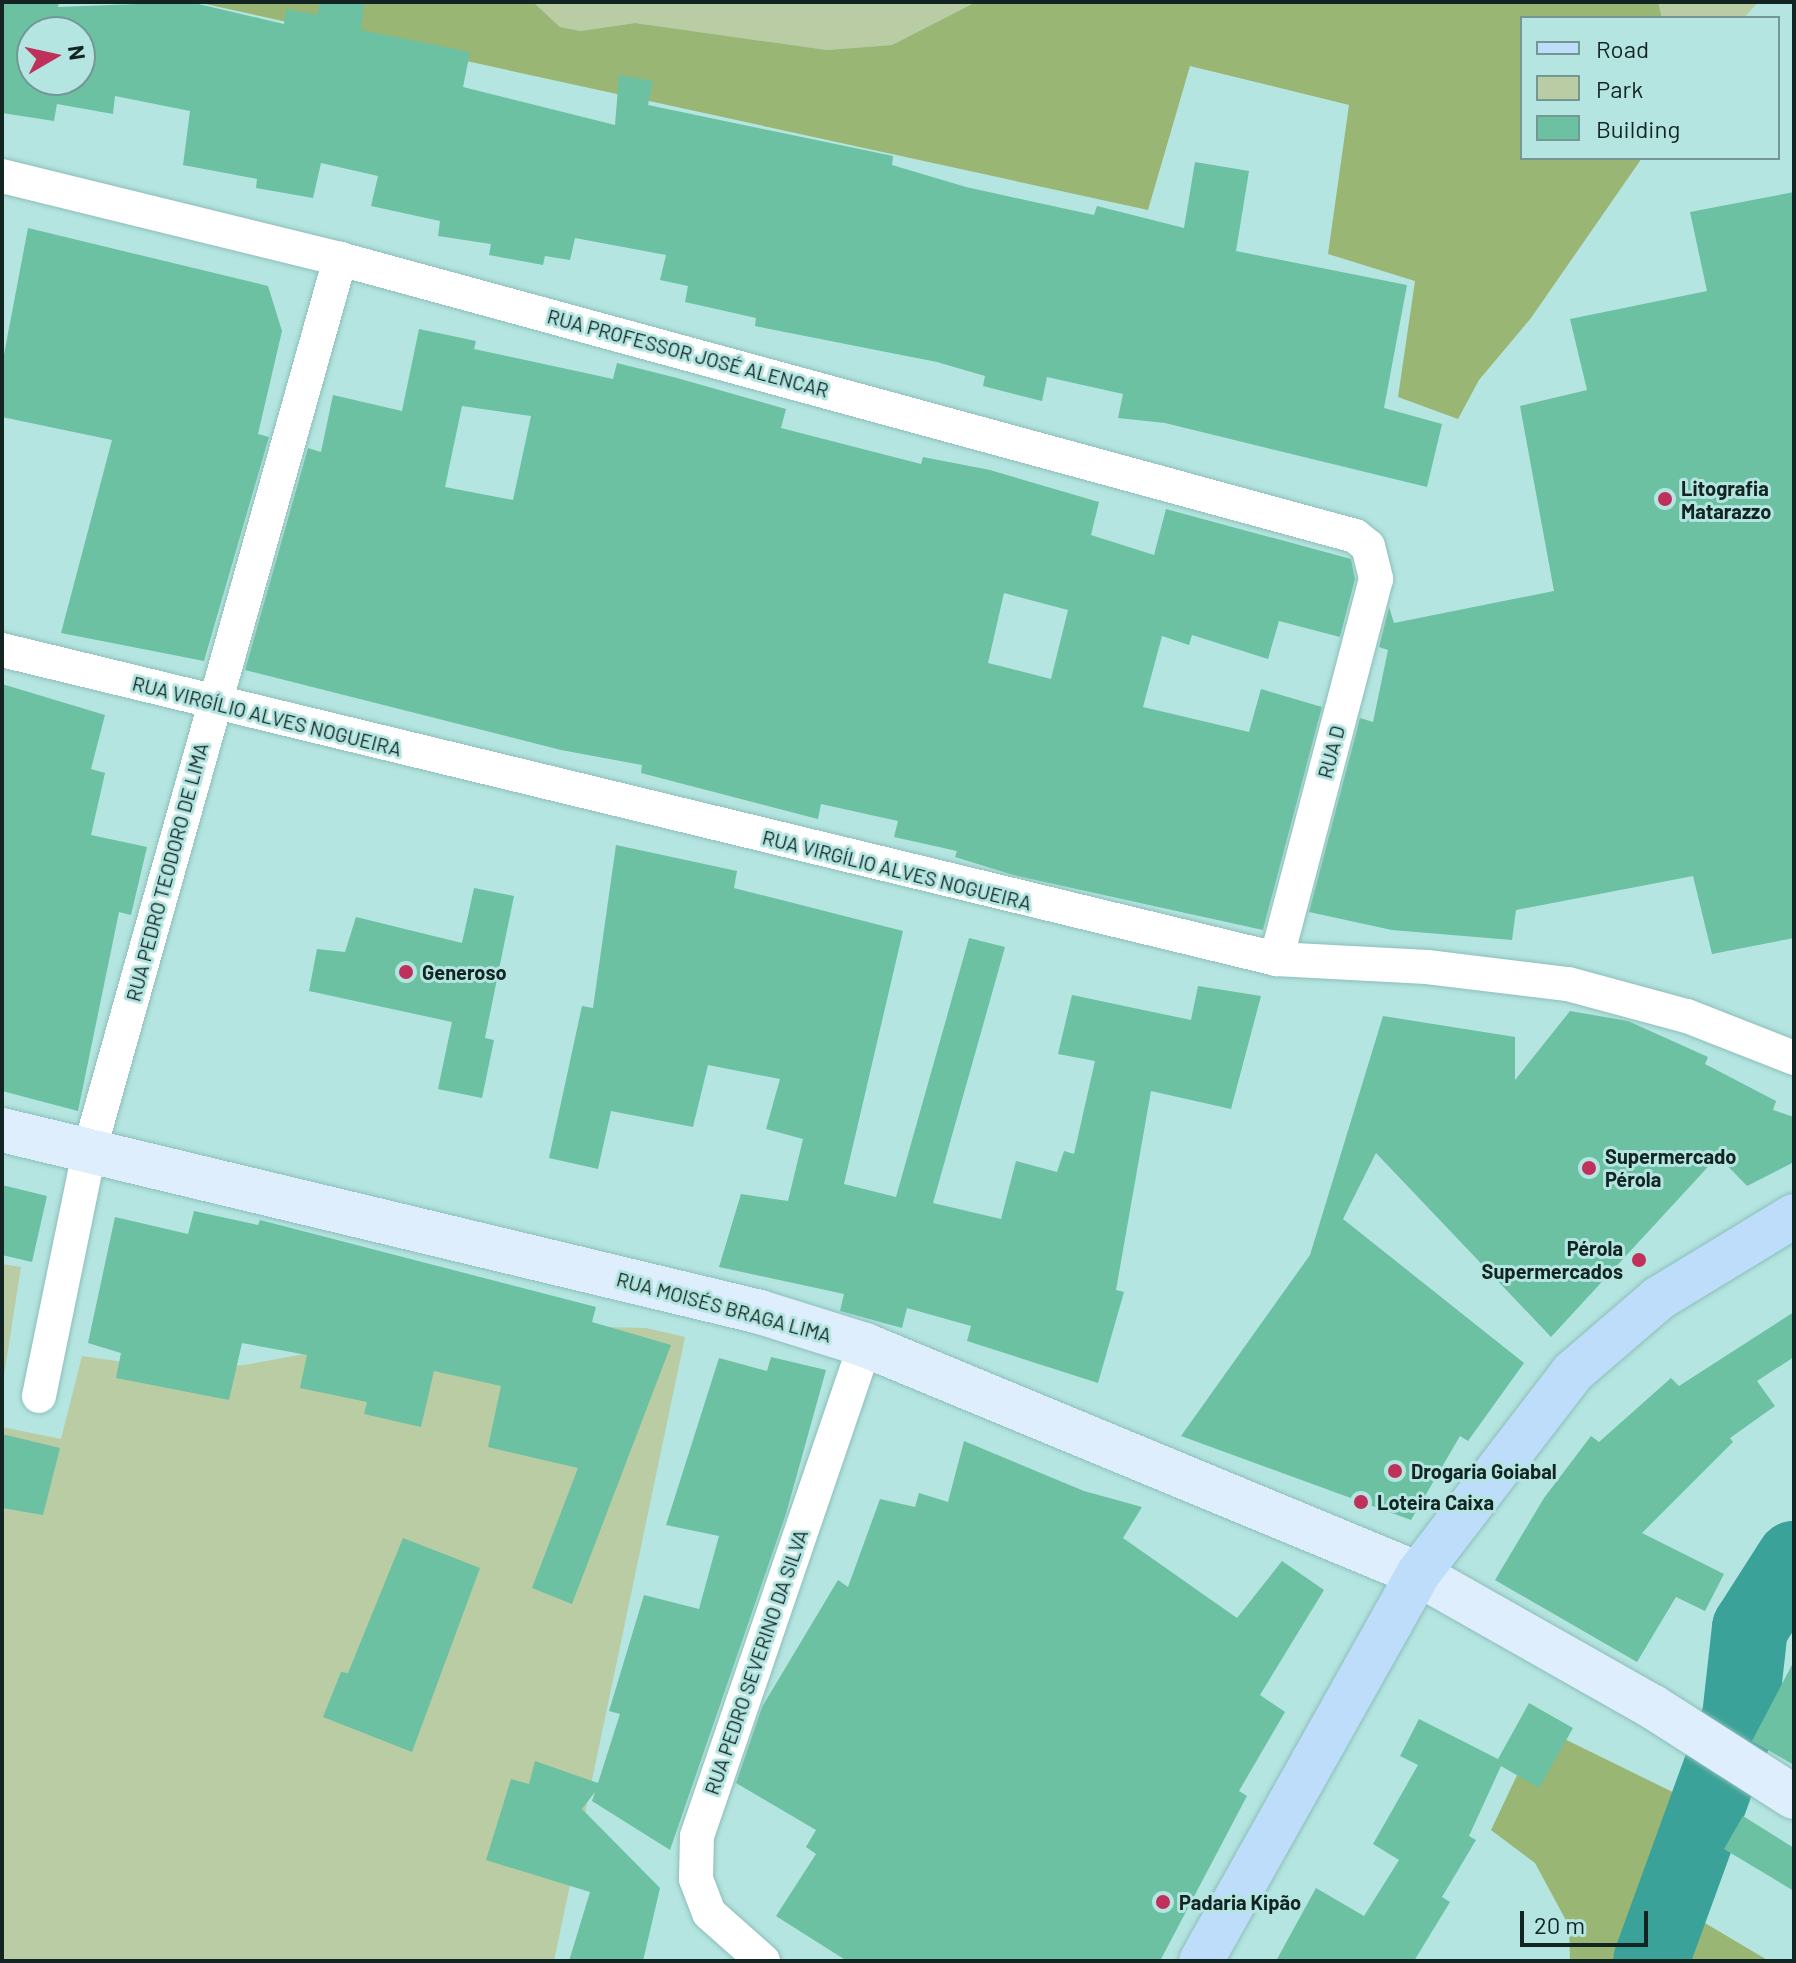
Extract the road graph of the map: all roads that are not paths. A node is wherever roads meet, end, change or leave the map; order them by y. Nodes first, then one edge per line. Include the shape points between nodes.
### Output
1 (2, 176) edge
2 (340, 259) junction
3 (1368, 546) joint
4 (2, 650) edge
5 (213, 703) junction
6 (1276, 959) junction
7 (1794, 1058) edge
8 (2, 1130) edge
9 (89, 1152) junction
10 (1794, 1216) edge
11 (865, 1345) junction
12 (39, 1396) dead end
13 (1418, 1574) junction
14 (1784, 1792) edge
15 (763, 1961) edge
16 (1201, 1961) edge

1 - 2 street, RUA PROFESSOR JOSÉ ALENCAR
2 - 3 street, RUA PROFESSOR JOSÉ ALENCAR via 1337,527
2 - 5 street, RUA PEDRO TEODORO DE LIMA
3 - 6 street, RUA D via 1376,579
4 - 5 street, RUA VIRGÍLIO ALVES NOGUEIRA
5 - 6 street, RUA VIRGÍLIO ALVES NOGUEIRA
5 - 9 street, RUA PEDRO TEODORO DE LIMA
6 - 7 street, RUA VIRGÍLIO ALVES NOGUEIRA via 1441,969 1568,984 1687,1016
8 - 9 street, RUA MOISÉS BRAGA LIMA
9 - 11 street, RUA MOISÉS BRAGA LIMA via 760,1312
9 - 12 street, RUA PEDRO TEODORO DE LIMA
10 - 13 main road via 1659,1298 1573,1372
11 - 13 street, RUA MOISÉS BRAGA LIMA
11 - 15 street, RUA PEDRO SEVERINO DA SILVA via 697,1836 696,1879 709,1913
13 - 14 street, RUA MOISÉS BRAGA LIMA via 1653,1707
13 - 16 main road

